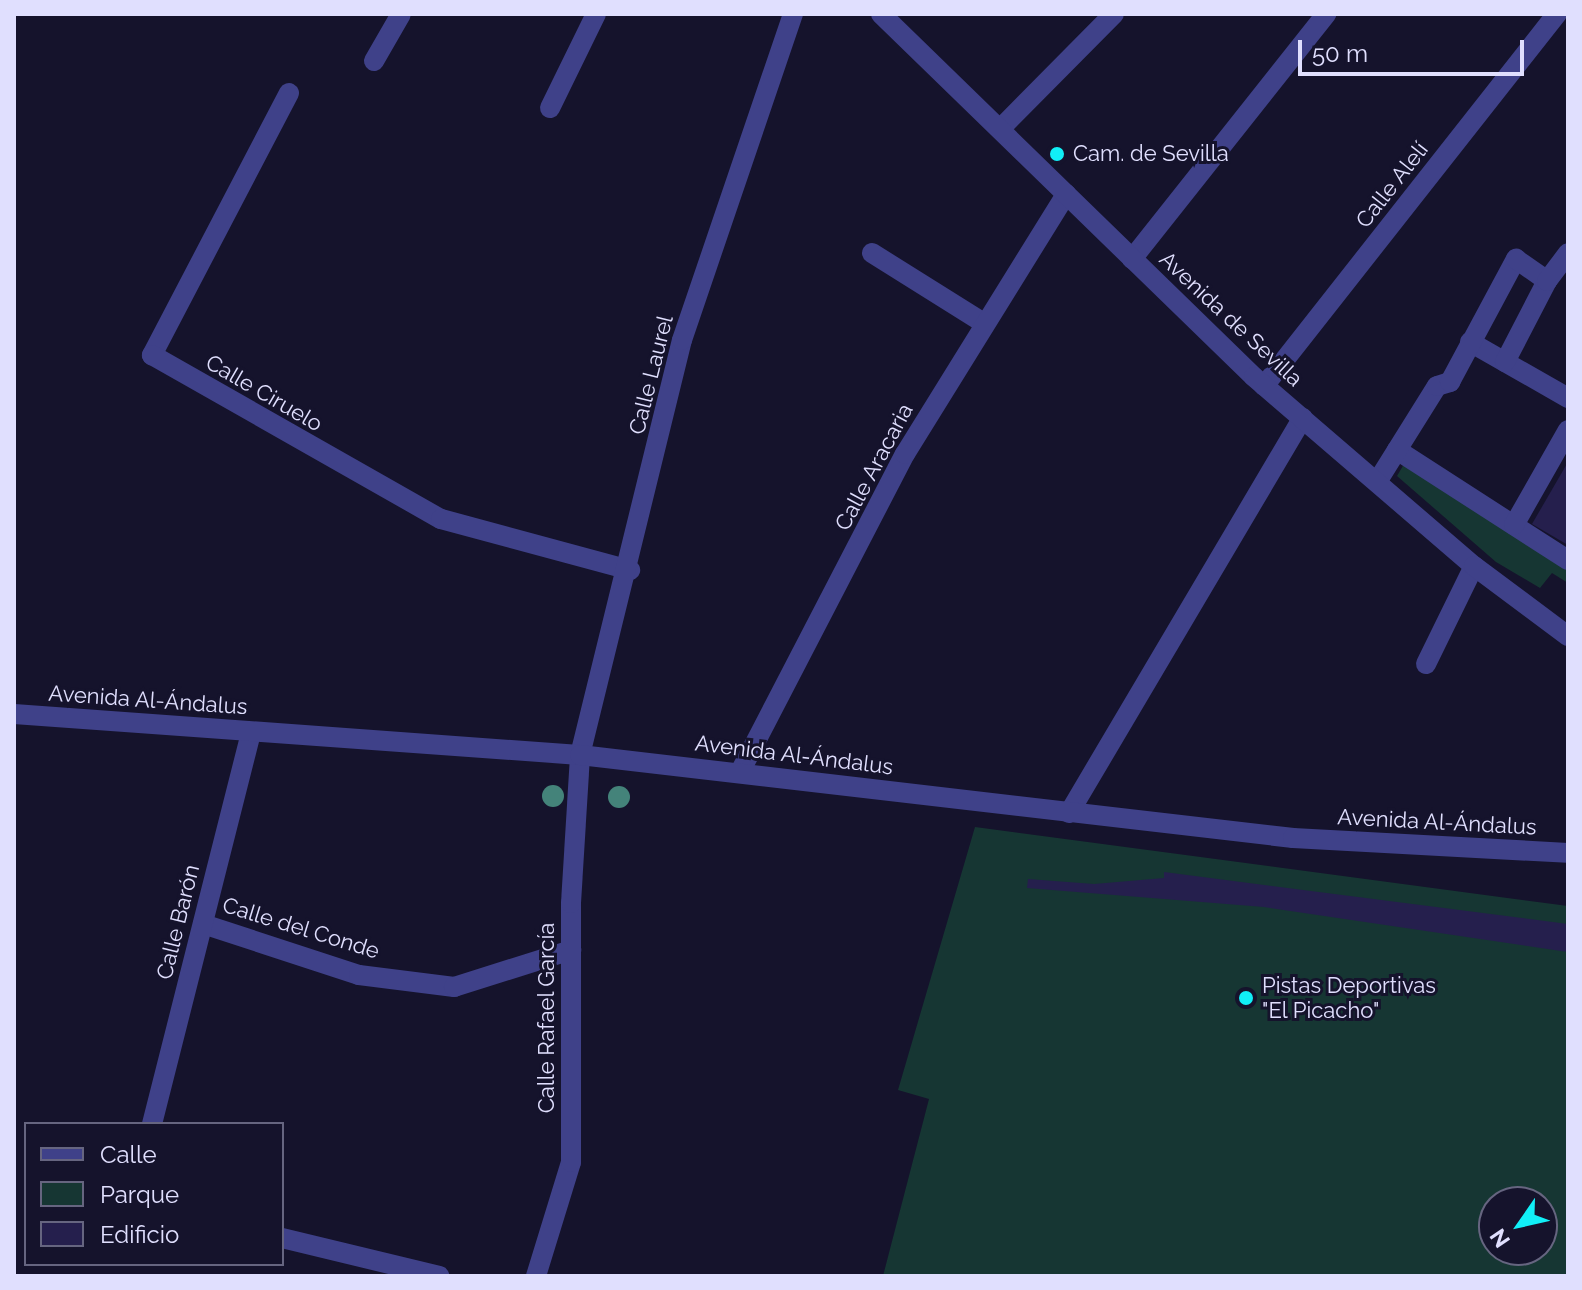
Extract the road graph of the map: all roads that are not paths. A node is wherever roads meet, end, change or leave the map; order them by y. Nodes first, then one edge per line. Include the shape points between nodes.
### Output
1 (401, 14) edge
2 (596, 14) edge
3 (793, 14) edge
4 (881, 14) edge
5 (1114, 14) edge
6 (1326, 14) edge
7 (1557, 14) edge
8 (374, 61) dead end
9 (289, 93) dead end
10 (550, 108) dead end
11 (1000, 129) junction
12 (1066, 194) junction
13 (872, 253) dead end
14 (1568, 253) edge
15 (1132, 259) junction
16 (1547, 281) junction
17 (982, 322) junction
18 (1470, 342) junction
19 (1505, 362) junction
20 (1264, 386) junction
21 (1568, 398) edge
22 (1303, 418) junction
23 (1568, 430) edge
24 (1397, 450) junction
25 (1377, 482) junction
26 (1514, 525) junction
27 (1568, 560) edge
28 (1474, 566) junction
29 (630, 570) junction
30 (1568, 636) edge
31 (1426, 664) dead end
32 (14, 714) edge
33 (251, 732) junction
34 (580, 755) junction
35 (740, 772) junction
36 (1069, 813) junction
37 (1568, 853) edge
38 (203, 924) junction
39 (571, 950) junction
40 (153, 1122) edge
41 (284, 1238) edge
42 (439, 1276) edge
43 (536, 1276) edge

1 - 8 street
2 - 10 street
3 - 29 street, Calle Laurel via 682,340
4 - 11 street, Avenida de Sevilla
5 - 11 street
6 - 15 street
7 - 20 street, Calle Alelí
9 - 29 street, Calle Ciruelo via 152,355 441,519
11 - 12 street, Avenida de Sevilla
12 - 15 street, Avenida de Sevilla
12 - 17 street, Calle Aracaria
13 - 17 street
14 - 16 street
15 - 20 street, Avenida de Sevilla
16 - 18 street via 1516,259
16 - 19 street
17 - 35 street, Calle Aracaria
18 - 19 street
18 - 24 street via 1450,382 1437,386
19 - 21 street
20 - 22 street, Avenida de Sevilla
22 - 25 street, Avenida de Sevilla
22 - 36 street
23 - 26 street
24 - 25 street
24 - 26 street
25 - 28 street, Avenida de Sevilla
26 - 27 street
28 - 30 street, Avenida de Sevilla
28 - 31 street
29 - 34 street, Calle Laurel
32 - 33 street, Avenida Al-Ándalus
33 - 34 street, Avenida Al-Ándalus
33 - 38 street, Calle Barón
34 - 35 street, Avenida Al-Ándalus
34 - 39 street, Calle Rafael García
35 - 36 street, Avenida Al-Ándalus
36 - 37 street, Avenida Al-Ándalus via 1293,838
38 - 39 street, Calle del Conde via 359,975 454,987
38 - 40 street, Calle Barón
39 - 43 street, Calle Rafael García via 571,1162
41 - 42 street

